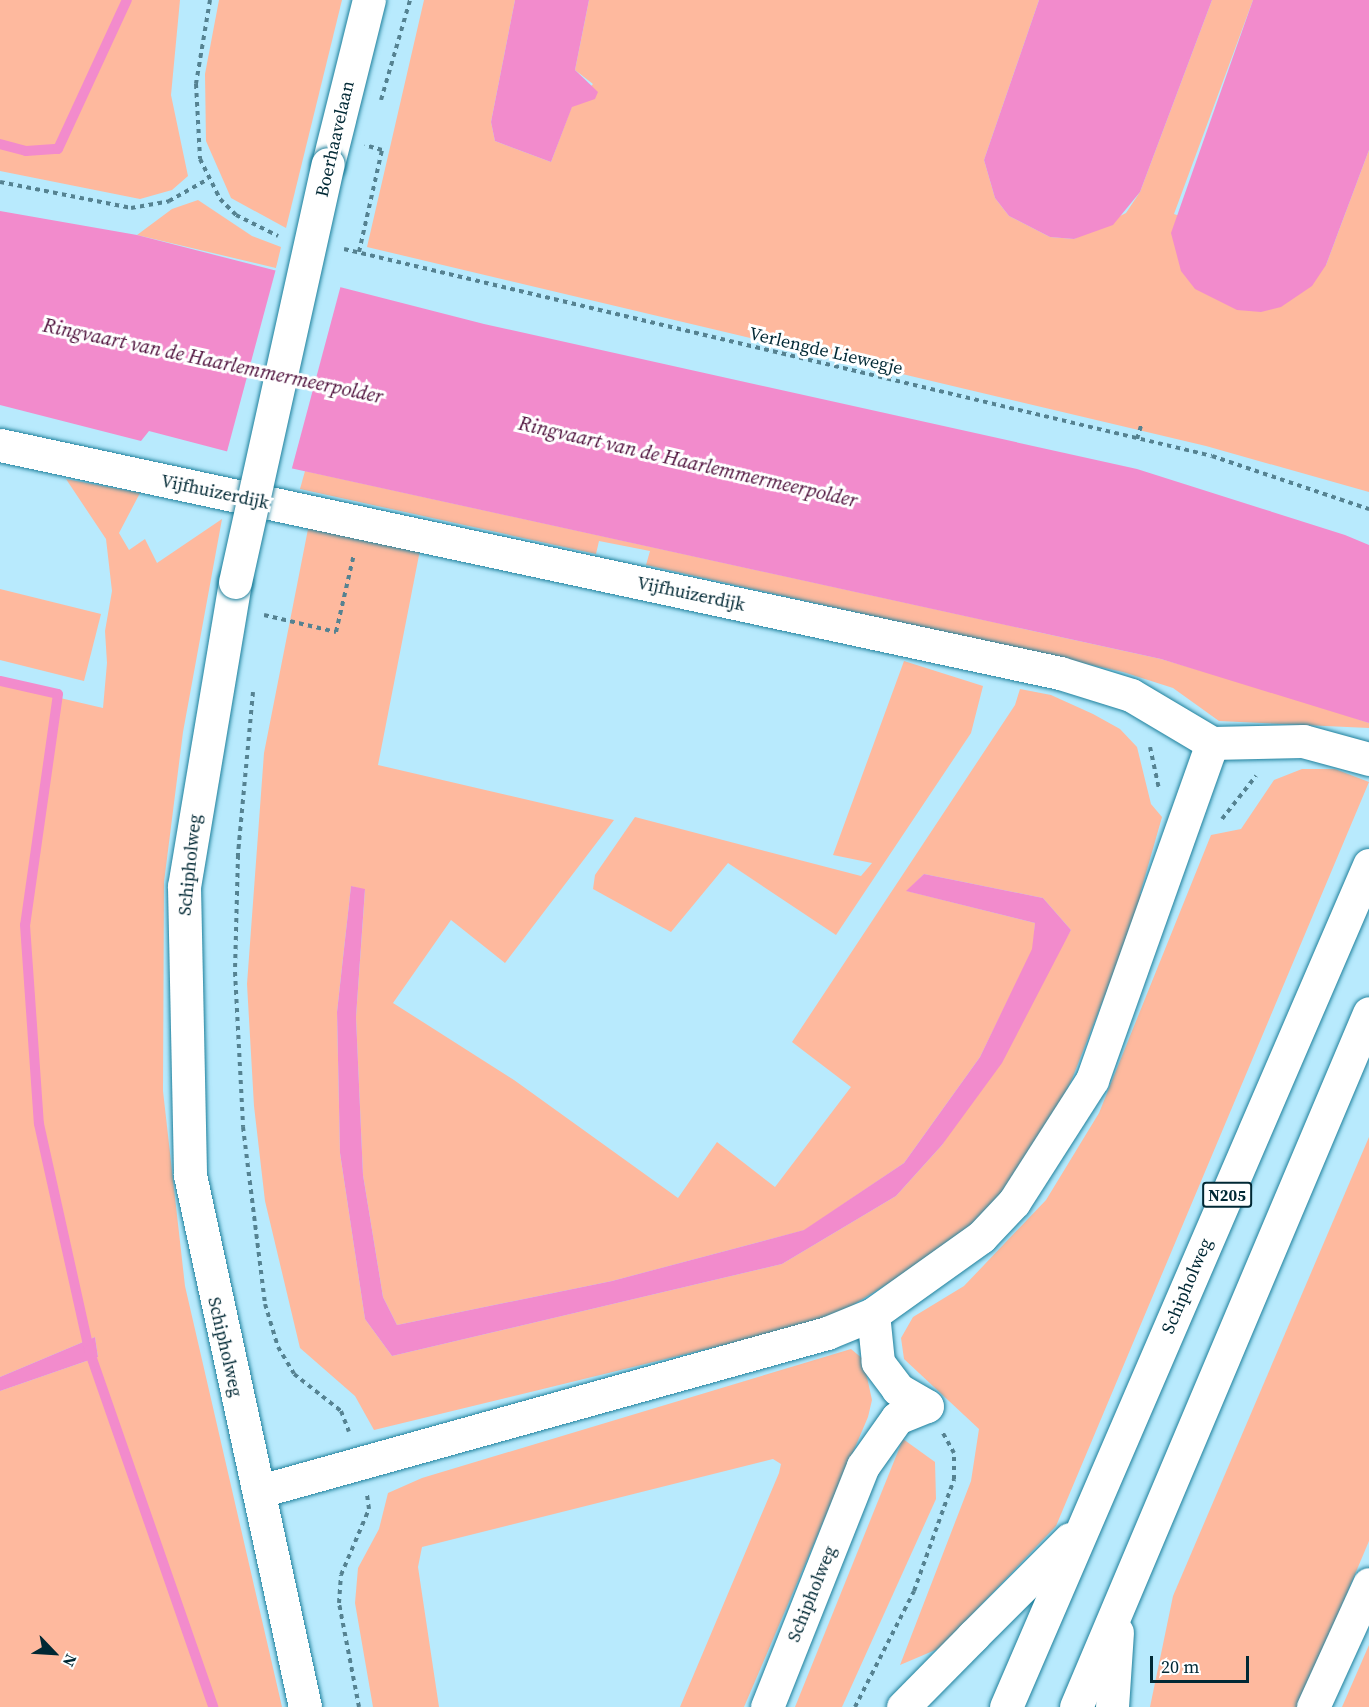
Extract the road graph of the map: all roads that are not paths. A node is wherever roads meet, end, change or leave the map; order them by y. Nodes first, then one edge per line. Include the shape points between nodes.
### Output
1 (369, 0) edge
2 (303, 278) joint
3 (0, 445) edge
4 (1212, 743) junction
5 (1369, 759) edge
6 (1369, 865) edge
7 (1369, 1013) edge
8 (873, 1314) junction
9 (260, 1491) junction
10 (1084, 1525) junction
11 (1369, 1584) edge
12 (1119, 1606) junction
13 (304, 1707) edge
14 (767, 1707) edge
15 (903, 1707) edge
16 (1006, 1707) edge
17 (1076, 1707) edge
18 (1112, 1707) edge
19 (1313, 1707) edge

1 - 2 main road, Boerhaavelaan, bridge
2 - 9 main road, Schipholweg, bridge via 235,582 184,886 184,1064 190,1175 216,1310
3 - 4 main road, Vijfhuizerdijk via 1060,673 1131,695
4 - 5 main road via 1302,741
4 - 8 main road via 1092,1080 1001,1216 981,1237
6 - 10 main road, Schipholweg / N205
7 - 12 main road
8 - 9 main road via 827,1333
8 - 14 main road, Schipholweg via 878,1362 898,1389 927,1406 897,1418 863,1466
9 - 13 main road, Schipholweg
10 - 15 main road
10 - 16 main road, Schipholweg / N205
11 - 19 main road
12 - 17 main road
12 - 18 main road

